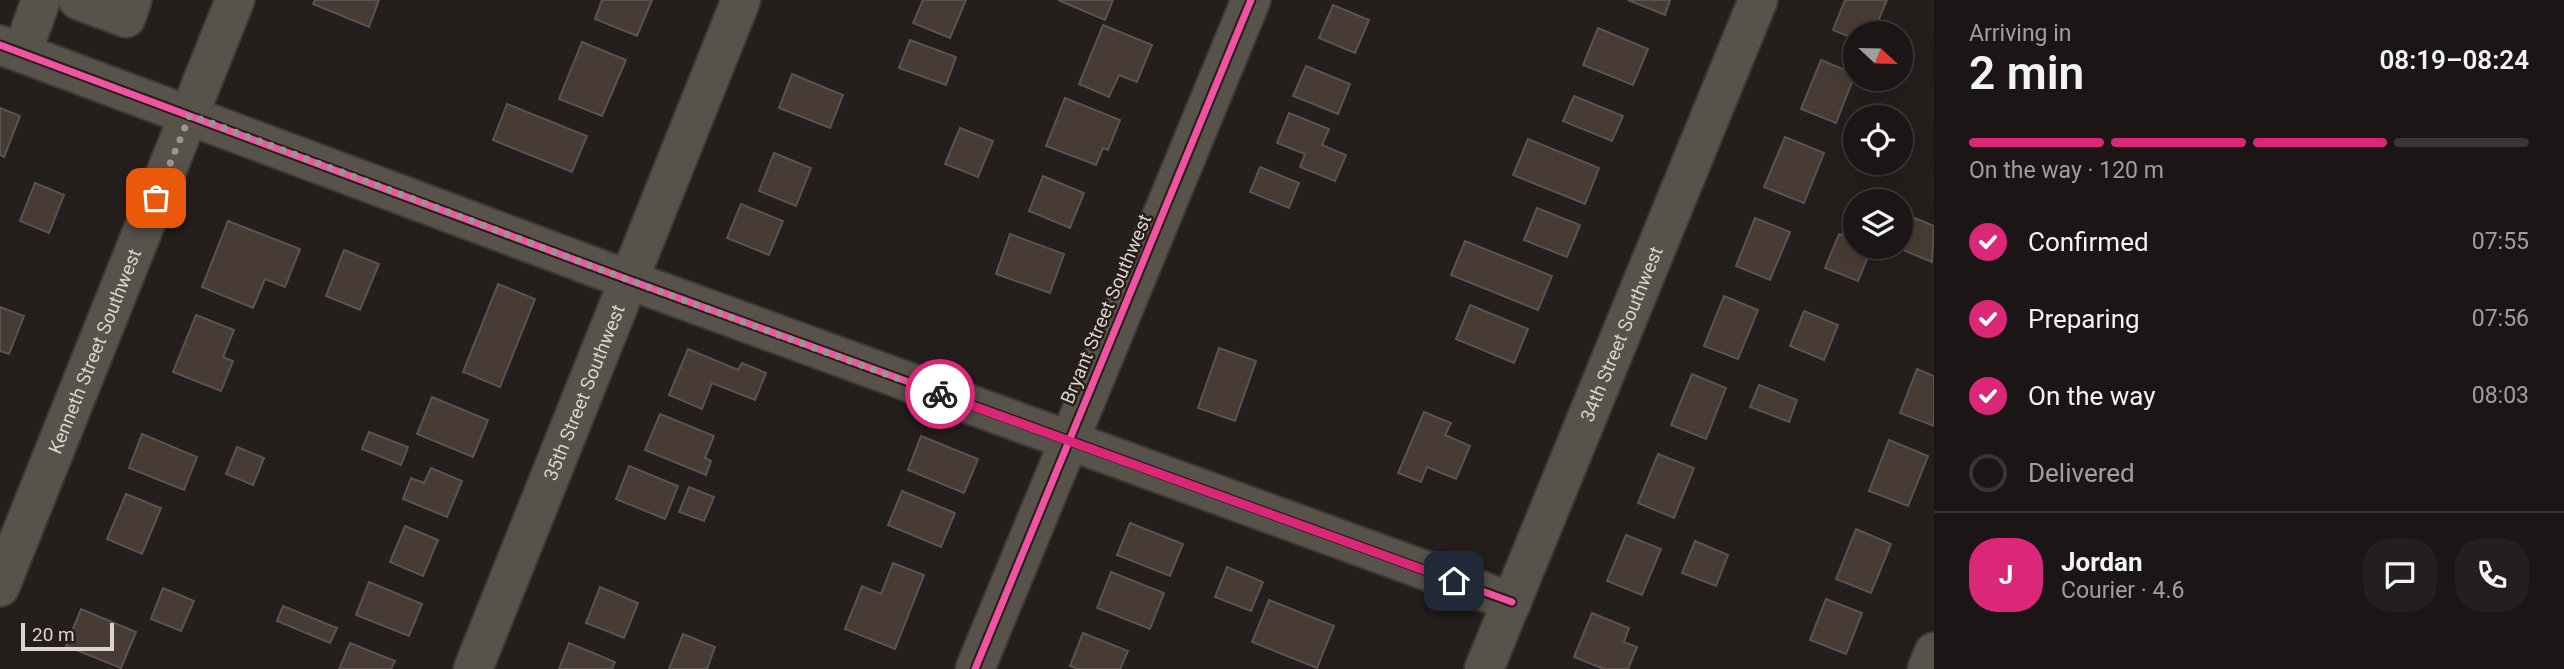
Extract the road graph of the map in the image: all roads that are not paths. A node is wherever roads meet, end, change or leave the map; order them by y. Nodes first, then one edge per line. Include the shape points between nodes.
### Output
1 (41, 0) edge
2 (78, 0) edge
3 (132, 0) edge
4 (235, 0) edge
5 (741, 0) edge
6 (1251, 0) edge
7 (1758, 0) edge
8 (11, 49) edge
9 (190, 115) junction
10 (629, 280) junction
11 (1068, 440) junction
12 (0, 587) edge
13 (1512, 602) junction
14 (1934, 652) edge
15 (473, 669) edge
16 (975, 669) edge
17 (1484, 669) edge
18 (1927, 669) edge

1 - 8 street
2 - 3 street via 126,18
4 - 9 street, Kenneth Street Southwest
5 - 10 street, 35th Street Southwest
6 - 11 street, Bryant Street Southwest
7 - 13 street, 34th Street Southwest
8 - 9 street
9 - 10 street
9 - 12 street, Kenneth Street Southwest
10 - 11 street
10 - 15 street, 35th Street Southwest
11 - 13 street
11 - 16 street, Bryant Street Southwest
13 - 17 street, 34th Street Southwest
14 - 18 street

